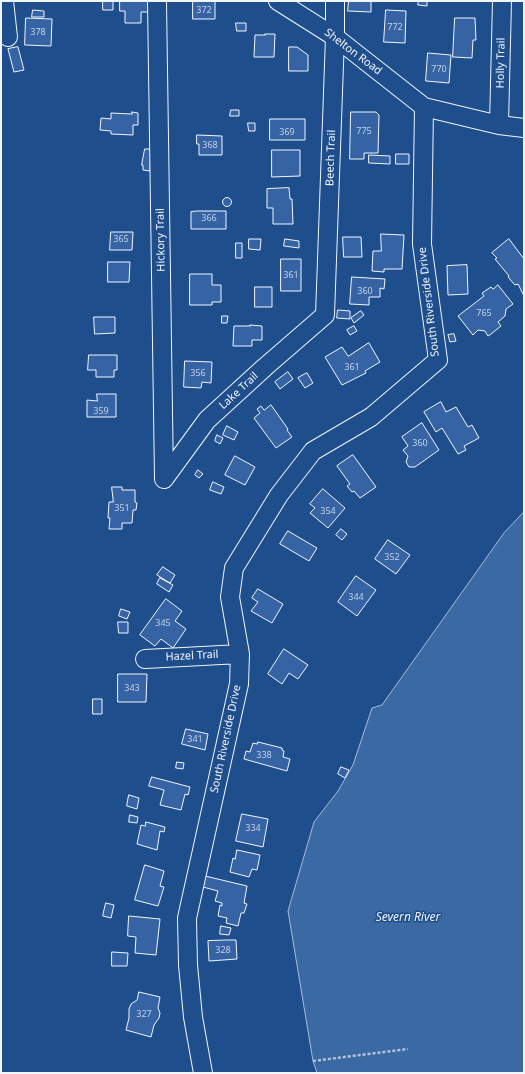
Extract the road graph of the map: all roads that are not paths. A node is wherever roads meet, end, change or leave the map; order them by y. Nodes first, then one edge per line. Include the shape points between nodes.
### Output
1 (4, 1) edge
2 (157, 1) edge
3 (278, 1) edge
4 (335, 1) edge
5 (502, 1) edge
6 (8, 37) dead end
7 (335, 37) junction
8 (424, 107) junction
9 (500, 124) junction
10 (524, 128) edge
11 (325, 315) joint
12 (164, 479) joint
13 (240, 654) junction
14 (145, 659) dead end
15 (203, 1073) edge

1 - 6 street
2 - 12 street, Hickory Trail
3 - 7 street, Shelton Road
4 - 7 street, Beech Trail
5 - 9 street, Holly Trail
7 - 8 street, Shelton Road
7 - 11 street, Beech Trail
8 - 9 street
8 - 13 street, South Riverside Drive via 422,244 438,360 371,417 313,451 279,495 234,568 230,597
9 - 10 street
11 - 12 street, Lake Trail via 207,420
13 - 14 street, Hazel Trail
13 - 15 street, South Riverside Drive via 239,684 187,918 193,1017

